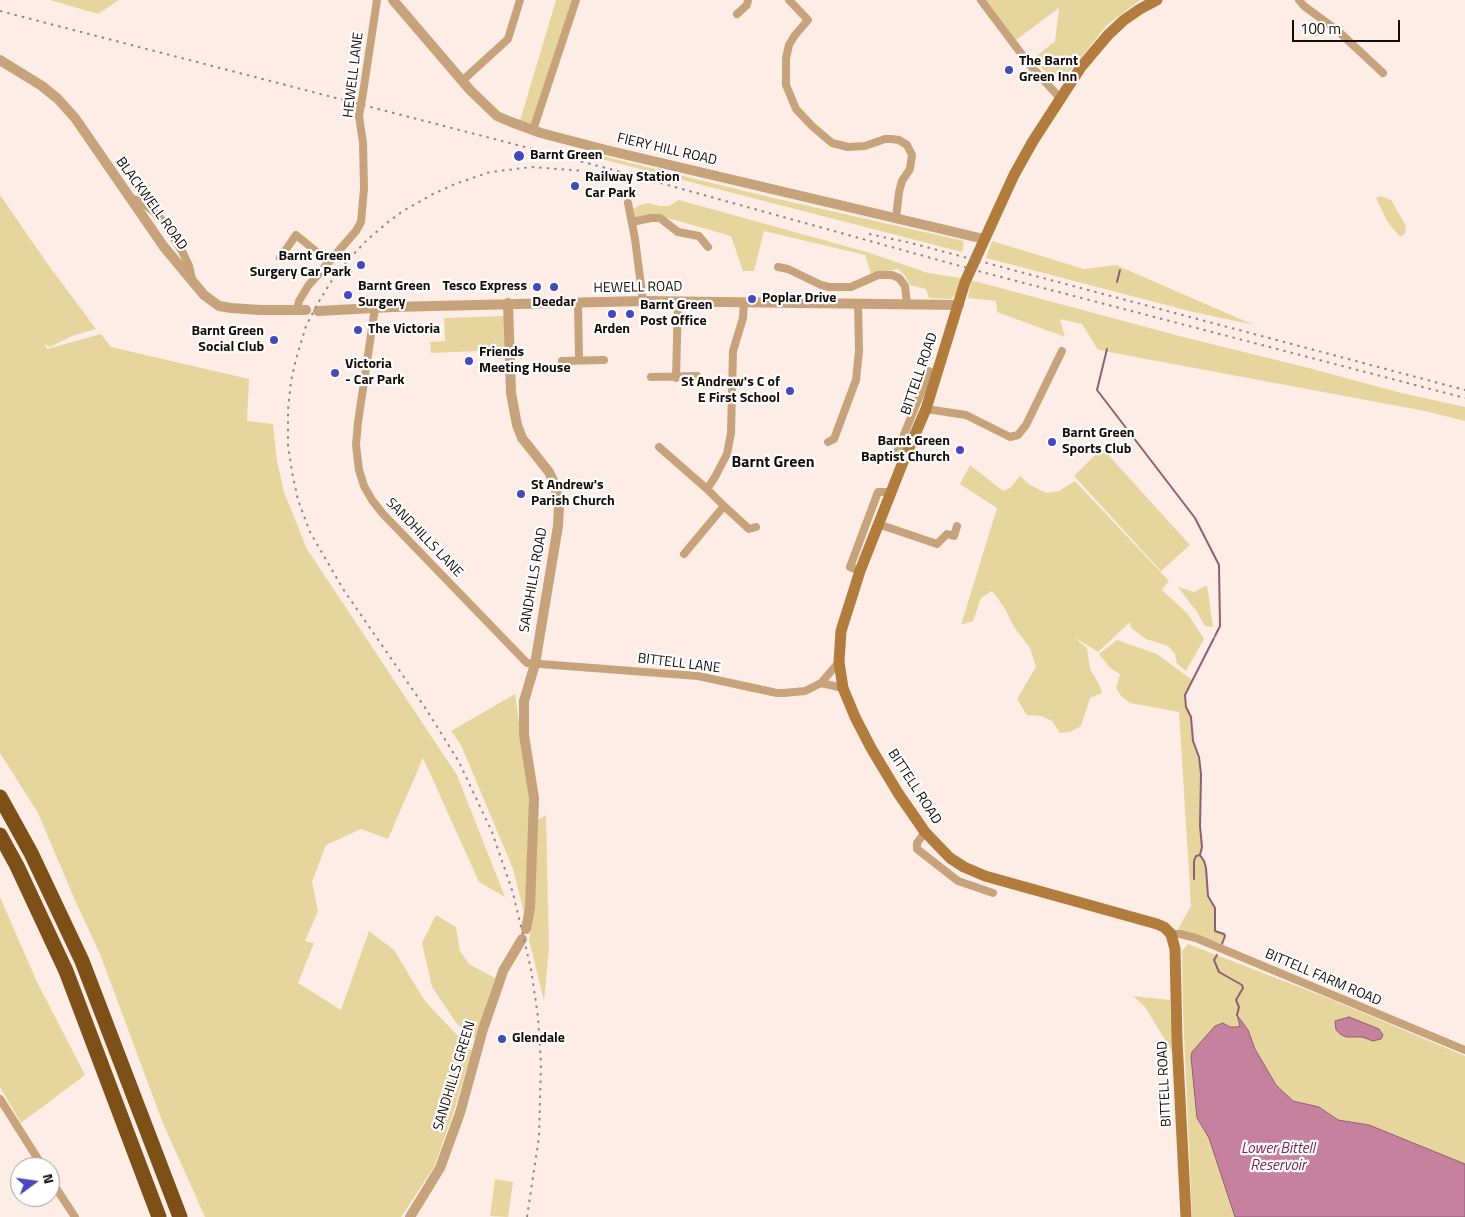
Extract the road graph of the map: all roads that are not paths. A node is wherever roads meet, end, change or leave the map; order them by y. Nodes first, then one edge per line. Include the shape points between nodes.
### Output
1 (377, 0) edge
2 (393, 0) edge
3 (520, 0) edge
4 (576, 0) edge
5 (748, 0) edge
6 (789, 0) edge
7 (981, 0) edge
8 (1157, 0) edge
9 (1299, 0) edge
10 (737, 14) dead end
11 (0, 60) edge
12 (1383, 73) dead end
13 (462, 81) junction
14 (1060, 98) junction
15 (533, 130) junction
16 (128, 196) junction
17 (628, 203) dead end
18 (896, 218) junction
19 (632, 222) junction
20 (984, 239) junction
21 (708, 247) dead end
22 (280, 258) dead end
23 (788, 259) dead end
24 (328, 261) junction
25 (778, 267) dead end
26 (788, 269) junction
27 (193, 283) junction
28 (643, 301) junction
29 (678, 301) junction
30 (578, 302) junction
31 (744, 302) junction
32 (508, 303) junction
33 (858, 304) junction
34 (907, 304) junction
35 (959, 304) junction
36 (375, 308) junction
37 (301, 310) joint
38 (318, 310) dead end
39 (1062, 351) dead end
40 (579, 360) junction
41 (604, 360) dead end
42 (562, 361) dead end
43 (929, 371) dead end
44 (697, 376) dead end
45 (651, 377) dead end
46 (676, 378) junction
47 (930, 382) junction
48 (926, 409) junction
49 (908, 440) junction
50 (828, 442) dead end
51 (659, 448) dead end
52 (895, 457) dead end
53 (707, 489) junction
54 (890, 492) junction
55 (724, 506) junction
56 (878, 524) junction
57 (957, 526) dead end
58 (756, 527) dead end
59 (684, 554) dead end
60 (860, 571) junction
61 (839, 662) junction
62 (534, 664) junction
63 (821, 683) junction
64 (843, 688) junction
65 (0, 796) edge
66 (924, 832) junction
67 (0, 835) edge
68 (993, 893) dead end
69 (526, 929) joint
70 (1171, 934) junction
71 (522, 939) joint
72 (1465, 1050) edge
73 (0, 1099) edge
74 (37, 1157) edge
75 (60, 1194) edge
76 (75, 1217) edge
77 (159, 1217) edge
78 (180, 1217) edge
79 (410, 1217) edge
80 (1186, 1217) edge

1 - 24 street, HEWELL LANE, bridge via 359,116 364,154 362,217 356,231
2 - 13 street, FIERY HILL ROAD
3 - 13 street via 508,39
4 - 15 street
5 - 10 street
6 - 18 street via 808,20 792,40 786,58 785,76 796,109 832,143 848,147 865,146 892,139 907,145 912,155 911,167 902,181
7 - 14 street via 1029,64
8 - 14 main road, BITTELL ROAD via 1124,20 1108,35
9 - 12 street
11 - 16 street, BLACKWELL ROAD via 29,76 58,99 75,118
13 - 15 street, FIERY HILL ROAD via 497,116
14 - 20 main road, BITTELL ROAD via 1014,175
15 - 18 street, FIERY HILL ROAD
16 - 27 street, BLACKWELL ROAD
16 - 27 street via 162,220 182,250
17 - 19 street
18 - 20 street, FIERY HILL ROAD
19 - 21 street via 660,218 678,232 699,236
19 - 28 street
20 - 35 main road, BITTELL ROAD
22 - 24 street via 296,235
23 - 26 street
24 - 37 street, HEWELL LANE via 299,301
25 - 26 street
26 - 34 street via 830,287 851,287 883,274 892,275 905,286
27 - 37 street, BLACKWELL ROAD via 219,306
28 - 29 street, HEWELL ROAD
28 - 30 street, HEWELL ROAD
29 - 31 street, HEWELL ROAD
29 - 46 street
30 - 32 street, HEWELL ROAD
30 - 40 street
31 - 33 street, HEWELL ROAD
31 - 53 street via 743,318 733,351 731,433 726,454
32 - 36 street, HEWELL ROAD
32 - 62 street, SANDHILLS ROAD via 511,393 517,425 522,438 549,472 559,506
33 - 34 street, HEWELL ROAD
33 - 50 street via 856,380 834,439
34 - 35 street, HEWELL ROAD
35 - 47 main road, BITTELL ROAD
36 - 38 street, HEWELL ROAD
36 - 62 street, SANDHILLS LANE via 356,445 364,486 383,514 526,663
39 - 48 street via 1018,435 1010,437 966,415
40 - 41 street
40 - 42 street
43 - 47 street
44 - 46 street
45 - 46 street
47 - 48 main road, BITTELL ROAD
47 - 49 street
48 - 49 main road, BITTELL ROAD
49 - 52 street
49 - 54 main road, BITTELL ROAD
51 - 53 street
53 - 55 street
54 - 56 main road, BITTELL ROAD
54 - 60 street via 878,492 850,567
55 - 58 street via 750,529
55 - 59 street
56 - 57 street via 937,544 947,534 954,536
56 - 60 main road, BITTELL ROAD
60 - 61 main road, BITTELL ROAD via 841,631
61 - 63 street, BITTELL LANE
61 - 64 main road, BITTELL ROAD
62 - 63 street, BITTELL LANE via 698,676 777,693 805,691
62 - 69 street via 523,715 534,798 530,908
63 - 64 street
64 - 66 main road, BITTELL ROAD via 871,748
65 - 78 highway via 82,961
66 - 68 street via 917,849 958,881
66 - 70 main road, BITTELL ROAD via 950,858 970,870 1157,924
67 - 77 highway via 66,972
69 - 71 street
70 - 72 street, BITTELL FARM ROAD via 1196,938
70 - 80 main road, BITTELL ROAD via 1175,949
71 - 79 street, SANDHILLS GREEN via 503,971 440,1168
73 - 74 street
75 - 76 street

